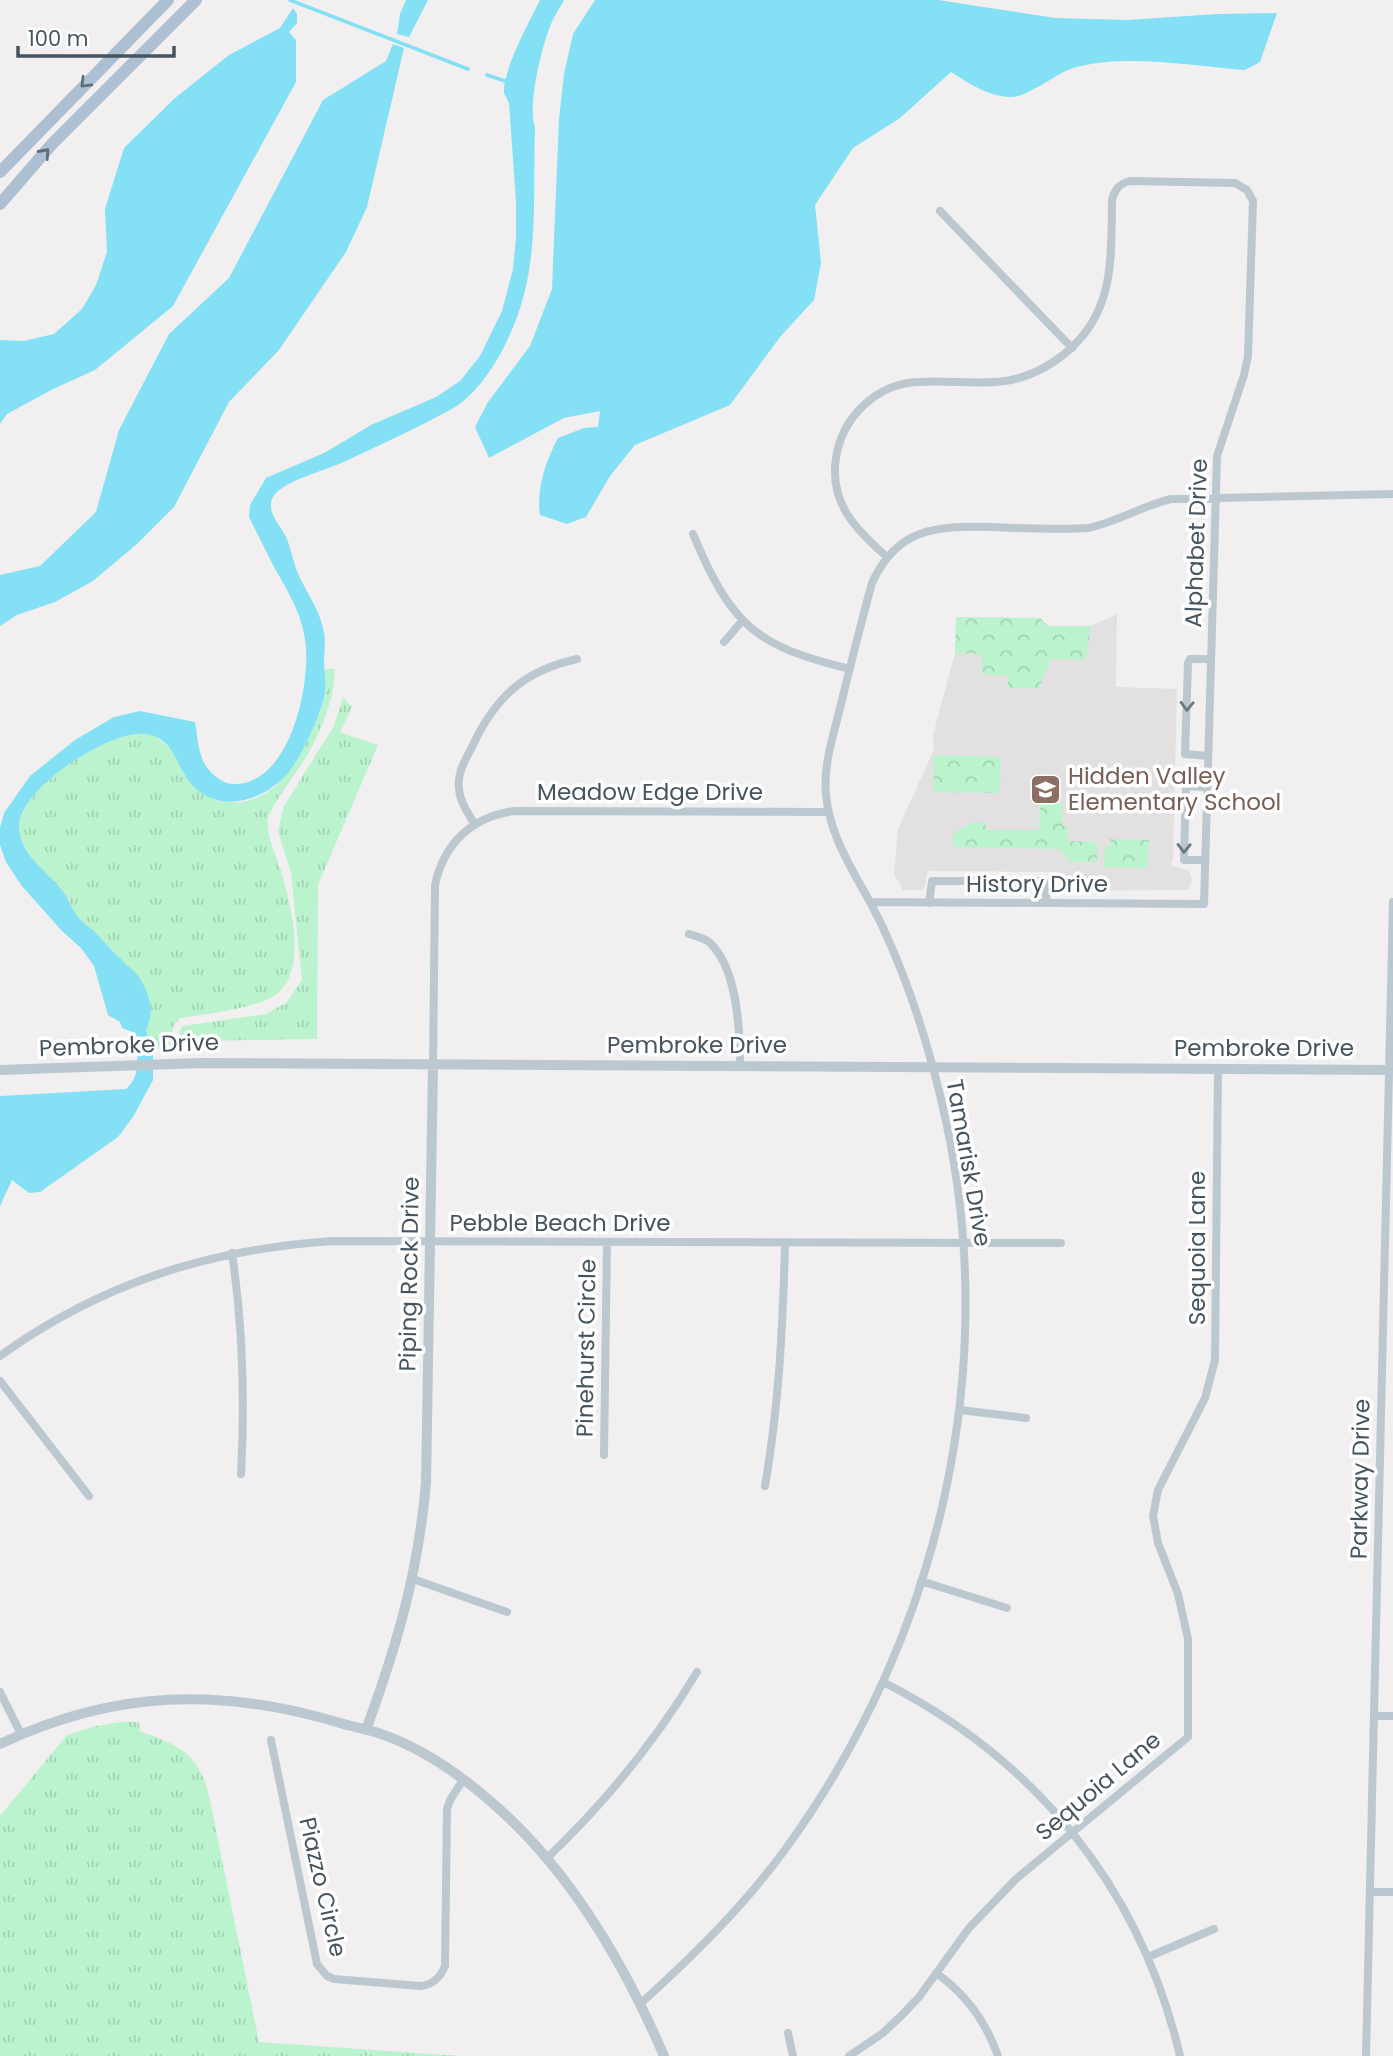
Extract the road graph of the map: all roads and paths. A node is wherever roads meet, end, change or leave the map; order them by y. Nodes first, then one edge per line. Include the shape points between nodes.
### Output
1 (168, 0) edge
2 (196, 0) edge
3 (0, 173) edge
4 (1254, 182) dead end
5 (1247, 190) junction
6 (0, 204) edge
7 (940, 211) dead end
8 (1072, 348) junction
9 (1393, 494) edge
10 (1214, 498) junction
11 (693, 534) dead end
12 (887, 557) junction
13 (743, 620) junction
14 (724, 642) dead end
15 (577, 659) dead end
16 (1210, 659) junction
17 (850, 669) junction
18 (1208, 757) junction
19 (1207, 787) junction
20 (828, 812) junction
21 (474, 824) junction
22 (1205, 860) junction
23 (870, 902) junction
24 (1393, 902) edge
25 (929, 903) junction
26 (1047, 903) junction
27 (1204, 904) joint
28 (689, 934) dead end
29 (433, 1065) junction
30 (740, 1066) junction
31 (933, 1068) junction
32 (1218, 1069) junction
33 (0, 1070) edge
34 (1391, 1070) edge
35 (430, 1241) junction
36 (607, 1242) junction
37 (785, 1243) junction
38 (1061, 1243) dead end
39 (965, 1245) junction
40 (232, 1253) junction
41 (0, 1356) edge
42 (0, 1381) edge
43 (960, 1410) junction
44 (1026, 1418) dead end
45 (604, 1455) dead end
46 (241, 1474) dead end
47 (765, 1486) dead end
48 (89, 1496) dead end
49 (413, 1579) junction
50 (921, 1581) junction
51 (1007, 1608) dead end
52 (507, 1612) dead end
53 (697, 1672) dead end
54 (883, 1682) junction
55 (0, 1692) edge
56 (1374, 1716) junction
57 (1393, 1716) edge
58 (366, 1730) junction
59 (21, 1734) junction
60 (271, 1740) dead end
61 (0, 1744) edge
62 (463, 1780) junction
63 (1073, 1832) junction
64 (546, 1859) junction
65 (1370, 1892) junction
66 (1393, 1892) edge
67 (1214, 1928) dead end
68 (1148, 1957) junction
69 (936, 1973) junction
70 (640, 2004) junction
71 (788, 2033) dead end
72 (664, 2056) edge
73 (793, 2056) edge
74 (849, 2056) edge
75 (998, 2056) edge
76 (1180, 2056) edge
77 (1366, 2056) edge

1 -> 3 main road
6 -> 2 main road via 52,144
4 - 5 street
5 - 8 street via 1235,183 1129,181 1118,187 1112,200 1108,286 1095,319
5 - 10 street, Alphabet Drive via 1253,201 1248,356 1220,442
7 - 8 street
8 - 12 street via 1024,376 990,383 909,383 884,391 859,409 837,449 835,480 851,523
9 - 10 street
10 - 12 street via 1171,499 1088,528 939,528 909,538
10 - 16 street, Alphabet Drive
11 - 13 street via 721,594
12 - 17 street, Tamarisk Drive via 872,583
13 - 14 street
13 - 17 street via 779,647
15 - 21 street via 525,679 488,715 458,782 462,804
16 - 18 street, Alphabet Drive
16 -> 18 street via 1190,659 1188,663 1185,754
17 - 20 street, Tamarisk Drive via 827,761
18 - 19 street, Alphabet Drive
19 - 22 street, Alphabet Drive
19 -> 22 street via 1186,786 1184,860
20 - 21 street, Meadow Edge Drive via 514,811
20 - 23 street, Tamarisk Drive
21 - 29 street, Piping Rock Drive via 452,843 435,885
22 - 27 street, Alphabet Drive
23 - 25 street, History Drive
23 - 31 street, Tamarisk Drive via 899,962
24 - 34 street, Parkway Drive
25 - 26 street, History Drive
25 - 26 street via 932,881 1044,881
26 - 27 street, History Drive
28 - 30 street via 707,940 729,978 738,1012
29 - 30 street, Pembroke Drive
29 - 33 street, Pembroke Drive via 174,1063
29 - 35 street, Piping Rock Drive
30 - 31 street, Pembroke Drive
31 - 32 street, Pembroke Drive
31 - 39 street, Tamarisk Drive via 951,1146
32 - 34 street, Pembroke Drive
32 - 63 street, Sequoia Lane via 1215,1360 1205,1398 1158,1490 1153,1516 1188,1639 1188,1737
34 - 56 street, Parkway Drive
35 - 36 street, Pebble Beach Drive
35 - 40 street, Pebble Beach Drive via 295,1243
35 - 49 street, Piping Rock Drive via 426,1483
36 - 37 street, Pebble Beach Drive
36 - 45 street, Pinehurst Circle
37 - 39 street, Pebble Beach Drive
37 - 47 street via 780,1384
38 - 39 street, Pebble Beach Drive
39 - 43 street, Tamarisk Drive
40 - 41 street, Pebble Beach Drive via 119,1288 51,1322
40 - 46 street via 244,1379
42 - 48 street
43 - 44 street
43 - 50 street, Tamarisk Drive via 946,1490
49 - 52 street
49 - 58 street, Piping Rock Drive via 397,1645
50 - 51 street
50 - 54 street, Tamarisk Drive
53 - 64 street via 634,1765
54 - 63 street via 990,1749
54 - 70 street, Tamarisk Drive via 835,1774 782,1854 723,1924
55 - 59 street
56 - 57 street
56 - 65 street, Parkway Drive
58 - 59 street via 281,1706 212,1699 117,1706 70,1716
58 - 62 street via 410,1747
59 - 61 street
60 - 62 street, Piazzo Circle via 317,1964 334,1979 424,1985 442,1973 447,1809
62 - 64 street via 509,1818
63 - 68 street via 1118,1898
63 - 69 street, Sequoia Lane via 992,1902
64 - 70 street via 598,1930
65 - 66 street
65 - 77 street, Parkway Drive
67 - 68 street
68 - 76 street
69 - 74 street, Sequoia Lane via 902,2015
69 - 75 street via 974,2008
70 - 72 street
71 - 73 street

